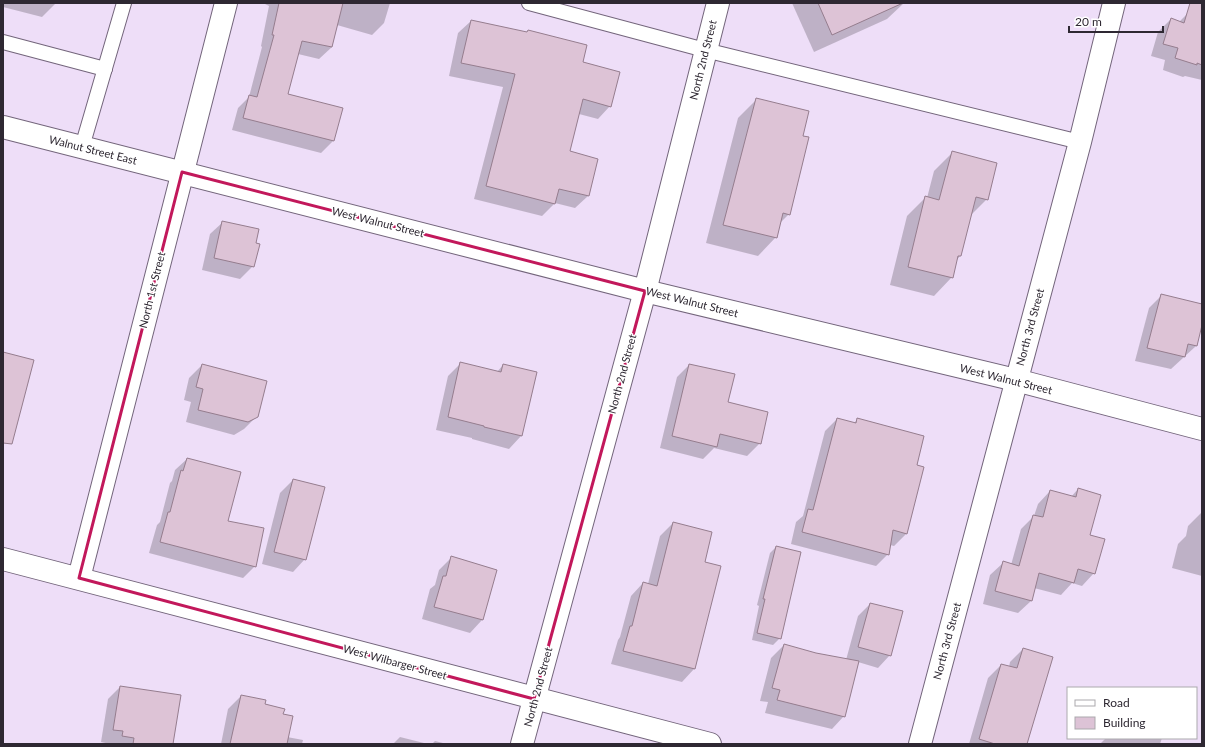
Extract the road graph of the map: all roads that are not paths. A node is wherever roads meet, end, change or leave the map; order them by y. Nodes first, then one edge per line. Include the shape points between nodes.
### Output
1 (124, 3) edge
2 (226, 3) edge
3 (529, 3) edge
4 (718, 3) edge
5 (1114, 3) edge
6 (3, 42) edge
7 (705, 50) junction
8 (105, 69) junction
9 (3, 127) edge
10 (1080, 142) junction
11 (82, 147) junction
12 (182, 172) junction
13 (645, 291) junction
14 (1016, 380) junction
15 (1202, 429) edge
16 (3, 558) edge
17 (79, 578) junction
18 (534, 699) junction
19 (522, 744) edge
20 (710, 744) edge
21 (920, 744) edge

1 - 8 lane
2 - 12 street, North 1st Street
3 - 7 lane
4 - 7 street, North 2nd Street
5 - 10 street, North 3rd Street
6 - 8 lane
7 - 10 lane
7 - 13 street, North 2nd Street
8 - 11 lane
9 - 11 street, Walnut Street East
10 - 14 street, North 3rd Street
11 - 12 street, Walnut Street East
12 - 13 street, West Walnut Street
12 - 17 street, North 1st Street
13 - 14 street, West Walnut Street
13 - 18 street, North 2nd Street
14 - 15 street, West Walnut Street
14 - 21 street, North 3rd Street
16 - 17 street, West Wilbarger Street
17 - 18 street, West Wilbarger Street
18 - 19 street, North 2nd Street
18 - 20 street, West Wilbarger Street

